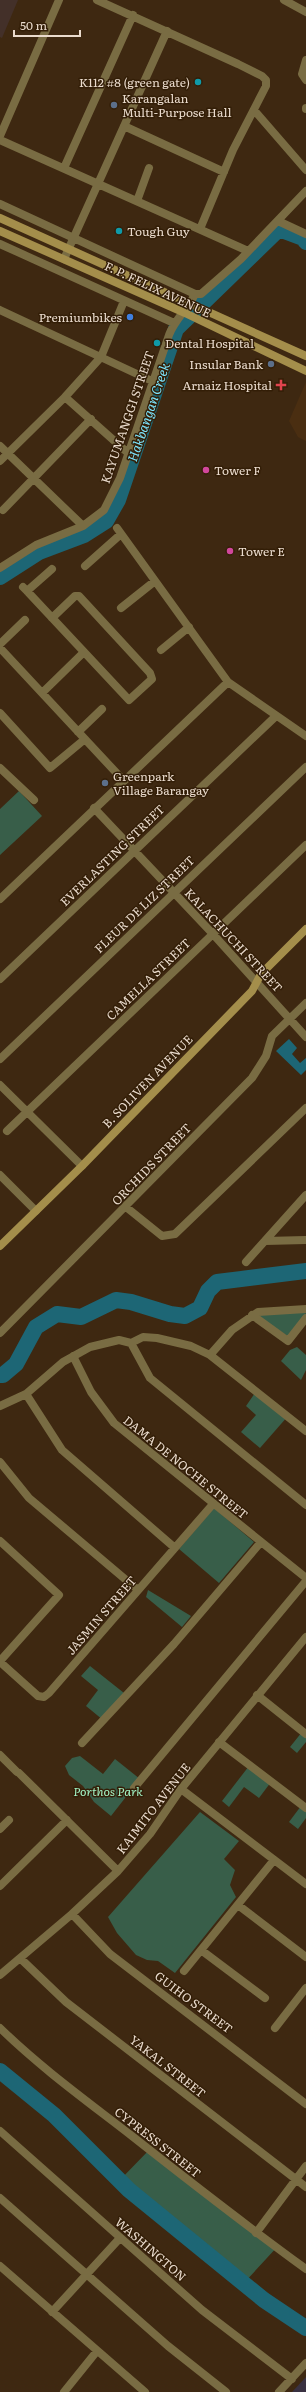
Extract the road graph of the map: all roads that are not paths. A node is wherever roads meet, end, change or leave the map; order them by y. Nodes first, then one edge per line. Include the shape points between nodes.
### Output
1 (59, 0) edge
2 (98, 0) edge
3 (284, 0) edge
4 (306, 12) edge
5 (132, 15) junction
6 (167, 31) junction
7 (306, 60) edge
8 (304, 77) edge
9 (254, 110) junction
10 (124, 126) junction
11 (0, 136) edge
12 (0, 140) edge
13 (64, 168) junction
14 (149, 168) dead end
15 (306, 170) edge
16 (224, 172) junction
17 (98, 183) junction
18 (306, 191) edge
19 (138, 201) junction
20 (0, 204) edge
21 (0, 218) edge
22 (278, 221) junction
23 (200, 229) junction
24 (0, 231) edge
25 (306, 234) edge
26 (74, 237) junction
27 (0, 244) edge
28 (69, 249) junction
29 (248, 251) junction
30 (64, 259) junction
31 (195, 294) junction
32 (124, 301) junction
33 (191, 304) junction
34 (0, 310) edge
35 (184, 313) junction
36 (230, 322) junction
37 (174, 323) junction
38 (225, 334) junction
39 (283, 346) junction
40 (306, 356) edge
41 (101, 357) junction
42 (278, 358) junction
43 (306, 371) edge
44 (152, 381) junction
45 (65, 397) junction
46 (91, 419) junction
47 (0, 446) edge
48 (8, 453) junction
49 (128, 453) junction
50 (0, 461) edge
51 (35, 479) junction
52 (3, 510) dead end
53 (83, 526) junction
54 (85, 566) dead end
55 (0, 568) edge
56 (52, 569) dead end
57 (155, 581) junction
58 (121, 608) dead end
59 (52, 618) junction
60 (25, 620) dead end
61 (189, 627) junction
62 (0, 644) edge
63 (0, 648) edge
64 (161, 650) dead end
65 (84, 652) junction
66 (228, 682) junction
67 (42, 693) junction
68 (102, 709) dead end
69 (0, 713) edge
70 (276, 716) junction
71 (78, 732) junction
72 (306, 736) edge
73 (85, 739) junction
74 (306, 767) edge
75 (0, 768) edge
76 (124, 780) junction
77 (34, 800) dead end
78 (94, 808) junction
79 (306, 845) edge
80 (134, 851) junction
81 (173, 892) junction
82 (0, 899) edge
83 (306, 929) edge
84 (212, 933) junction
85 (0, 980) edge
86 (257, 982) junction
87 (306, 1004) edge
88 (289, 1018) junction
89 (306, 1037) edge
90 (0, 1059) edge
91 (0, 1085) edge
92 (306, 1108) edge
93 (27, 1112) junction
94 (8, 1132) dead end
95 (82, 1166) junction
96 (0, 1175) edge
97 (306, 1195) edge
98 (126, 1207) junction
99 (36, 1211) junction
100 (306, 1240) edge
101 (265, 1241) junction
102 (0, 1246) edge
103 (246, 1262) dead end
104 (306, 1309) edge
105 (252, 1315) junction
106 (306, 1318) edge
107 (0, 1333) edge
108 (131, 1343) junction
109 (210, 1355) junction
110 (73, 1356) junction
111 (26, 1394) junction
112 (0, 1406) edge
113 (305, 1427) edge
114 (0, 1462) edge
115 (213, 1504) junction
116 (306, 1505) edge
117 (0, 1541) edge
118 (261, 1542) junction
119 (175, 1548) junction
120 (306, 1579) edge
121 (138, 1590) junction
122 (306, 1637) edge
123 (0, 1662) edge
124 (257, 1696) junction
125 (306, 1734) edge
126 (219, 1742) junction
127 (82, 1744) dead end
128 (0, 1755) edge
129 (134, 1788) dead end
130 (181, 1789) junction
131 (306, 1808) edge
132 (9, 1820) dead end
133 (67, 1820) junction
134 (0, 1829) edge
135 (274, 1860) junction
136 (118, 1871) junction
137 (306, 1884) edge
138 (0, 1886) edge
139 (238, 1905) junction
140 (72, 1914) junction
141 (201, 1950) junction
142 (306, 1957) edge
143 (21, 1959) junction
144 (184, 1971) dead end
145 (0, 1975) edge
146 (306, 1988) edge
147 (265, 1998) dead end
148 (0, 2028) edge
149 (275, 2028) dead end
150 (306, 2104) edge
151 (0, 2131) edge
152 (306, 2166) edge
153 (296, 2179) junction
154 (306, 2187) edge
155 (0, 2198) edge
156 (256, 2233) junction
157 (120, 2238) junction
158 (0, 2266) edge
159 (306, 2269) edge
160 (86, 2275) junction
161 (52, 2312) junction
162 (97, 2351) junction
163 (306, 2363) edge
164 (292, 2379) junction
165 (137, 2386) junction
166 (64, 2392) edge
167 (131, 2392) edge
168 (145, 2392) edge
169 (226, 2392) edge
170 (279, 2392) edge

1 - 11 street
2 - 5 street
3 - 4 street
5 - 6 street
5 - 13 street
6 - 9 street via 262,76 266,80 266,86
6 - 10 street
7 - 8 street
9 - 15 street
9 - 16 street
10 - 16 street
10 - 17 street
12 - 13 street
13 - 17 street
14 - 19 street
16 - 23 street
17 - 19 street
17 - 26 street
18 - 22 street
19 - 23 street
20 - 26 street
21 - 28 main road, F. P. FELIX AVENUE
22 - 25 street
22 - 29 street
23 - 29 street
24 - 30 main road, F. P. FELIX AVENUE
26 - 28 street
26 - 31 street
27 - 32 street
28 - 30 street
28 - 33 main road, F. P. FELIX AVENUE
29 - 31 street via 203,293
30 - 35 main road, F. P. FELIX AVENUE
31 - 33 street, KAYUMANGGI STREET
32 - 37 street
32 - 41 street
33 - 35 street, KAYUMANGGI STREET
33 - 36 main road, F. P. FELIX AVENUE
34 - 41 street
35 - 37 street, KAYUMANGGI STREET
35 - 38 main road, F. P. FELIX AVENUE
36 - 38 main road
36 - 39 main road, F. P. FELIX AVENUE
37 - 44 street, KAYUMANGGI STREET
38 - 42 main road, F. P. FELIX AVENUE
39 - 40 main road, F. P. FELIX AVENUE
39 - 42 main road
41 - 44 street
41 - 45 street
42 - 43 main road, F. P. FELIX AVENUE
44 - 49 street, KAYUMANGGI STREET
45 - 46 street
45 - 48 street
46 - 49 street
46 - 51 street
47 - 48 street
48 - 50 street
48 - 51 street
49 - 53 street, KAYUMANGGI STREET via 120,478 104,510
51 - 52 street
51 - 53 street
53 - 55 street, KAYUMANGGI STREET via 36,545
54 - 57 street via 119,531
56 - 59 street via 25,589
57 - 58 street
57 - 61 street
59 - 65 street
59 - 65 street via 76,596 80,597 152,675 151,681 129,700
60 - 62 street
61 - 64 street
61 - 66 street
63 - 67 street
65 - 67 street
66 - 70 street
66 - 76 street
67 - 71 street
68 - 71 street
69 - 73 street via 50,768
70 - 72 street
70 - 80 street, EVERLASTING STREET
71 - 73 street
73 - 76 street
74 - 81 street, FLEUR DE LIZ STREET
75 - 77 street
76 - 78 street
78 - 80 street, KALACHUCHI STREET
78 - 82 street
79 - 84 street, CAMELLA STREET
80 - 81 street, KALACHUCHI STREET
80 - 85 street, EVERLASTING STREET
81 - 84 street, KALACHUCHI STREET
81 - 90 street, FLEUR DE LIZ STREET
83 - 86 main road, B. SOLIVEN AVENUE via 261,974
84 - 86 street, KALACHUCHI STREET
84 - 93 street, CAMELLA STREET
86 - 88 street, KALACHUCHI STREET
86 - 95 main road, B. SOLIVEN AVENUE via 252,991
87 - 88 street, ORCHIDS STREET
88 - 89 street, KALACHUCHI STREET
88 - 98 street, ORCHIDS STREET via 272,1036 266,1056 252,1078
91 - 93 street
92 - 98 street via 176,1234 162,1236
93 - 94 street, CAMELLA STREET
93 - 95 street
95 - 99 main road, B. SOLIVEN AVENUE
96 - 99 street
97 - 101 street
98 - 107 street, ORCHIDS STREET
99 - 102 main road, B. SOLIVEN AVENUE
100 - 101 street
101 - 103 street
104 - 105 street via 258,1312
105 - 106 street via 288,1341
105 - 109 street via 232,1330
108 - 109 street via 144,1337 157,1338 191,1346
108 - 110 street via 119,1340 90,1347
108 - 116 street via 150,1378
109 - 113 street
110 - 111 street
110 - 115 street, DAMA DE NOCHE STREET via 91,1392 114,1423
111 - 112 street
111 - 119 street via 62,1450
114 - 121 street via 29,1498
115 - 118 street, DAMA DE NOCHE STREET
115 - 119 street, JASMIN STREET
117 - 123 street via 59,1595
118 - 120 street, DAMA DE NOCHE STREET
118 - 127 street via 174,1644
119 - 121 street, JASMIN STREET
120 - 129 street
121 - 123 street, JASMIN STREET via 44,1697 38,1696
122 - 124 street, KAIMITO AVENUE
124 - 125 street
124 - 126 street, KAIMITO AVENUE
126 - 130 street, KAIMITO AVENUE
126 - 131 street
128 - 133 street
130 - 135 street
130 - 136 street, KAIMITO AVENUE via 150,1834
132 - 134 street
133 - 136 street
133 - 138 street
135 - 137 street
135 - 139 street
136 - 140 street, KAIMITO AVENUE
139 - 141 street
139 - 142 street
140 - 143 street, KAIMITO AVENUE
140 - 150 street, GUIHO STREET via 110,1954
141 - 144 street
141 - 147 street
143 - 145 street, KAIMITO AVENUE
143 - 153 street, YAKAL STREET via 66,2002
146 - 149 street
148 - 156 street, CYPRESS STREET via 20,2048
151 - 157 street, WASHINGTON
152 - 153 street
153 - 154 street, YAKAL STREET
153 - 156 street
155 - 160 street
156 - 159 street, CYPRESS STREET
157 - 160 street
157 - 164 street, WASHINGTON via 202,2310
158 - 161 street
160 - 161 street
160 - 169 street
161 - 162 street
162 - 165 street
162 - 166 street
163 - 164 street
164 - 170 street
165 - 167 street
165 - 168 street

